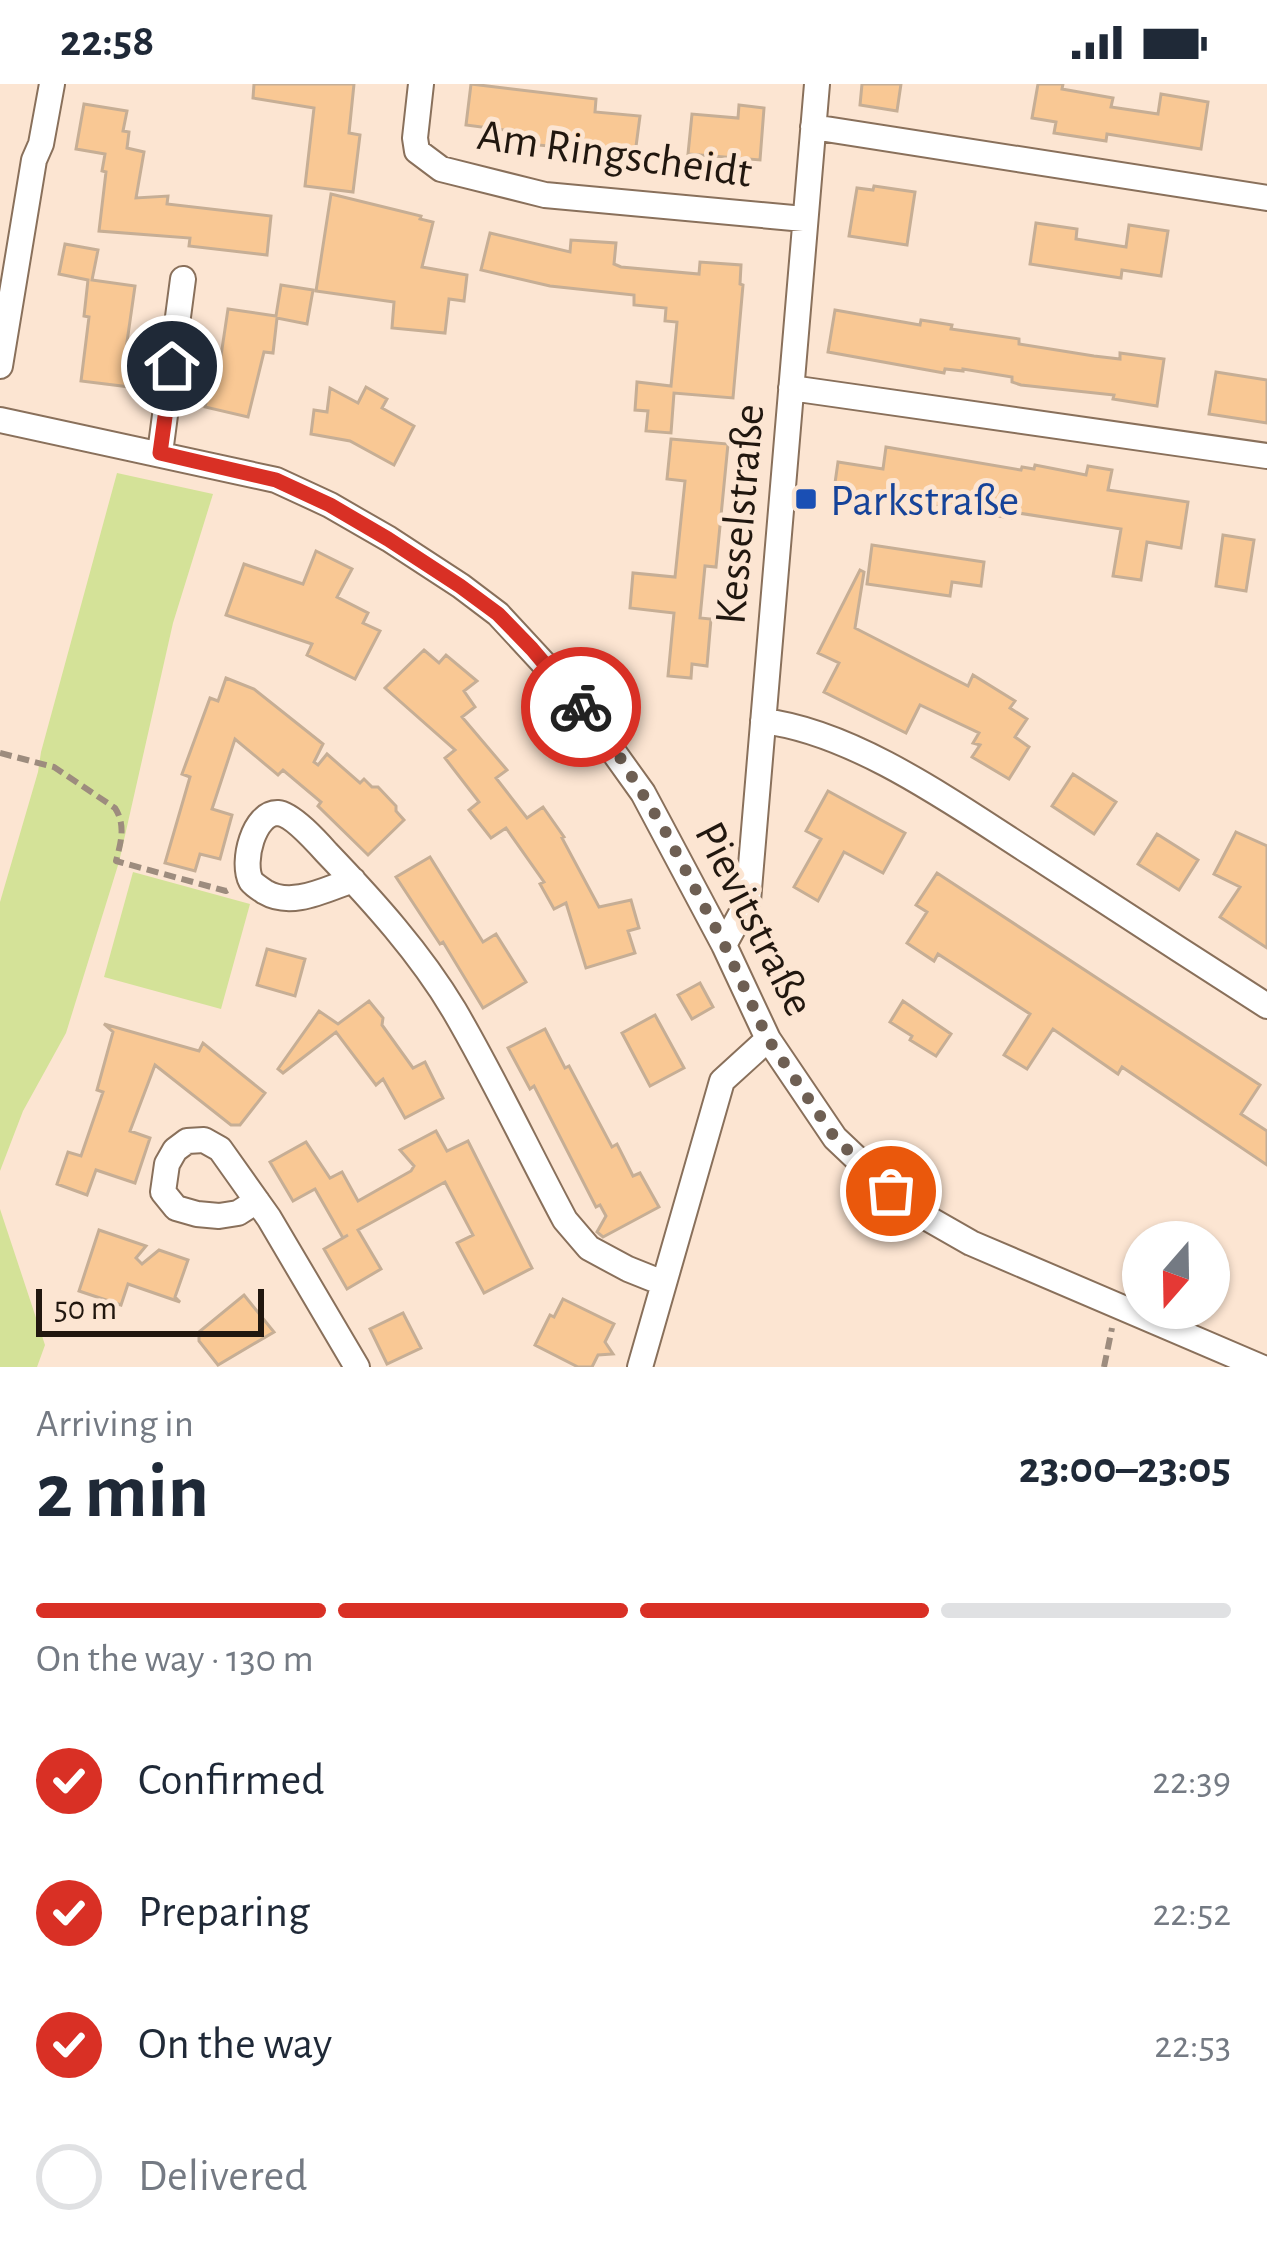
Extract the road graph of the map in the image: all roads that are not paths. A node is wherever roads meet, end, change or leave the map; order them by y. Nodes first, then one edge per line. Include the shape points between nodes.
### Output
1 (52, 84) edge
2 (421, 84) edge
3 (817, 84) edge
4 (813, 127) junction
5 (1267, 198) edge
6 (805, 219) junction
7 (183, 279) dead end
8 (0, 366) edge
9 (791, 388) junction
10 (0, 420) edge
11 (160, 453) junction
12 (1267, 456) edge
13 (763, 721) junction
14 (353, 880) junction
15 (724, 944) junction
16 (1267, 1006) edge
17 (768, 1039) junction
18 (257, 1201) dead end
19 (663, 1283) junction
20 (357, 1367) edge
21 (640, 1367) edge
22 (1261, 1367) edge

1 - 8 street
2 - 6 street, Am Ringscheidt via 417,151 442,169 545,195
3 - 4 street, Kesselstraße
4 - 5 street
4 - 6 street, Kesselstraße
6 - 9 street, Kesselstraße
7 - 11 street
9 - 12 street
9 - 13 street, Kesselstraße
10 - 11 street, Pievitstraße
11 - 15 street, Pievitstraße via 276,480 330,505 498,614 621,759
13 - 15 street, Kesselstraße via 748,901
13 - 16 street via 828,737 897,771
14 - 14 street via 286,814 264,817 248,866 261,890 298,898
14 - 19 street via 453,1007 566,1220 589,1248
15 - 17 street, Pievitstraße
17 - 19 street via 722,1081
17 - 22 street, Pievitstraße via 835,1138 928,1219
18 - 20 street
19 - 21 street

